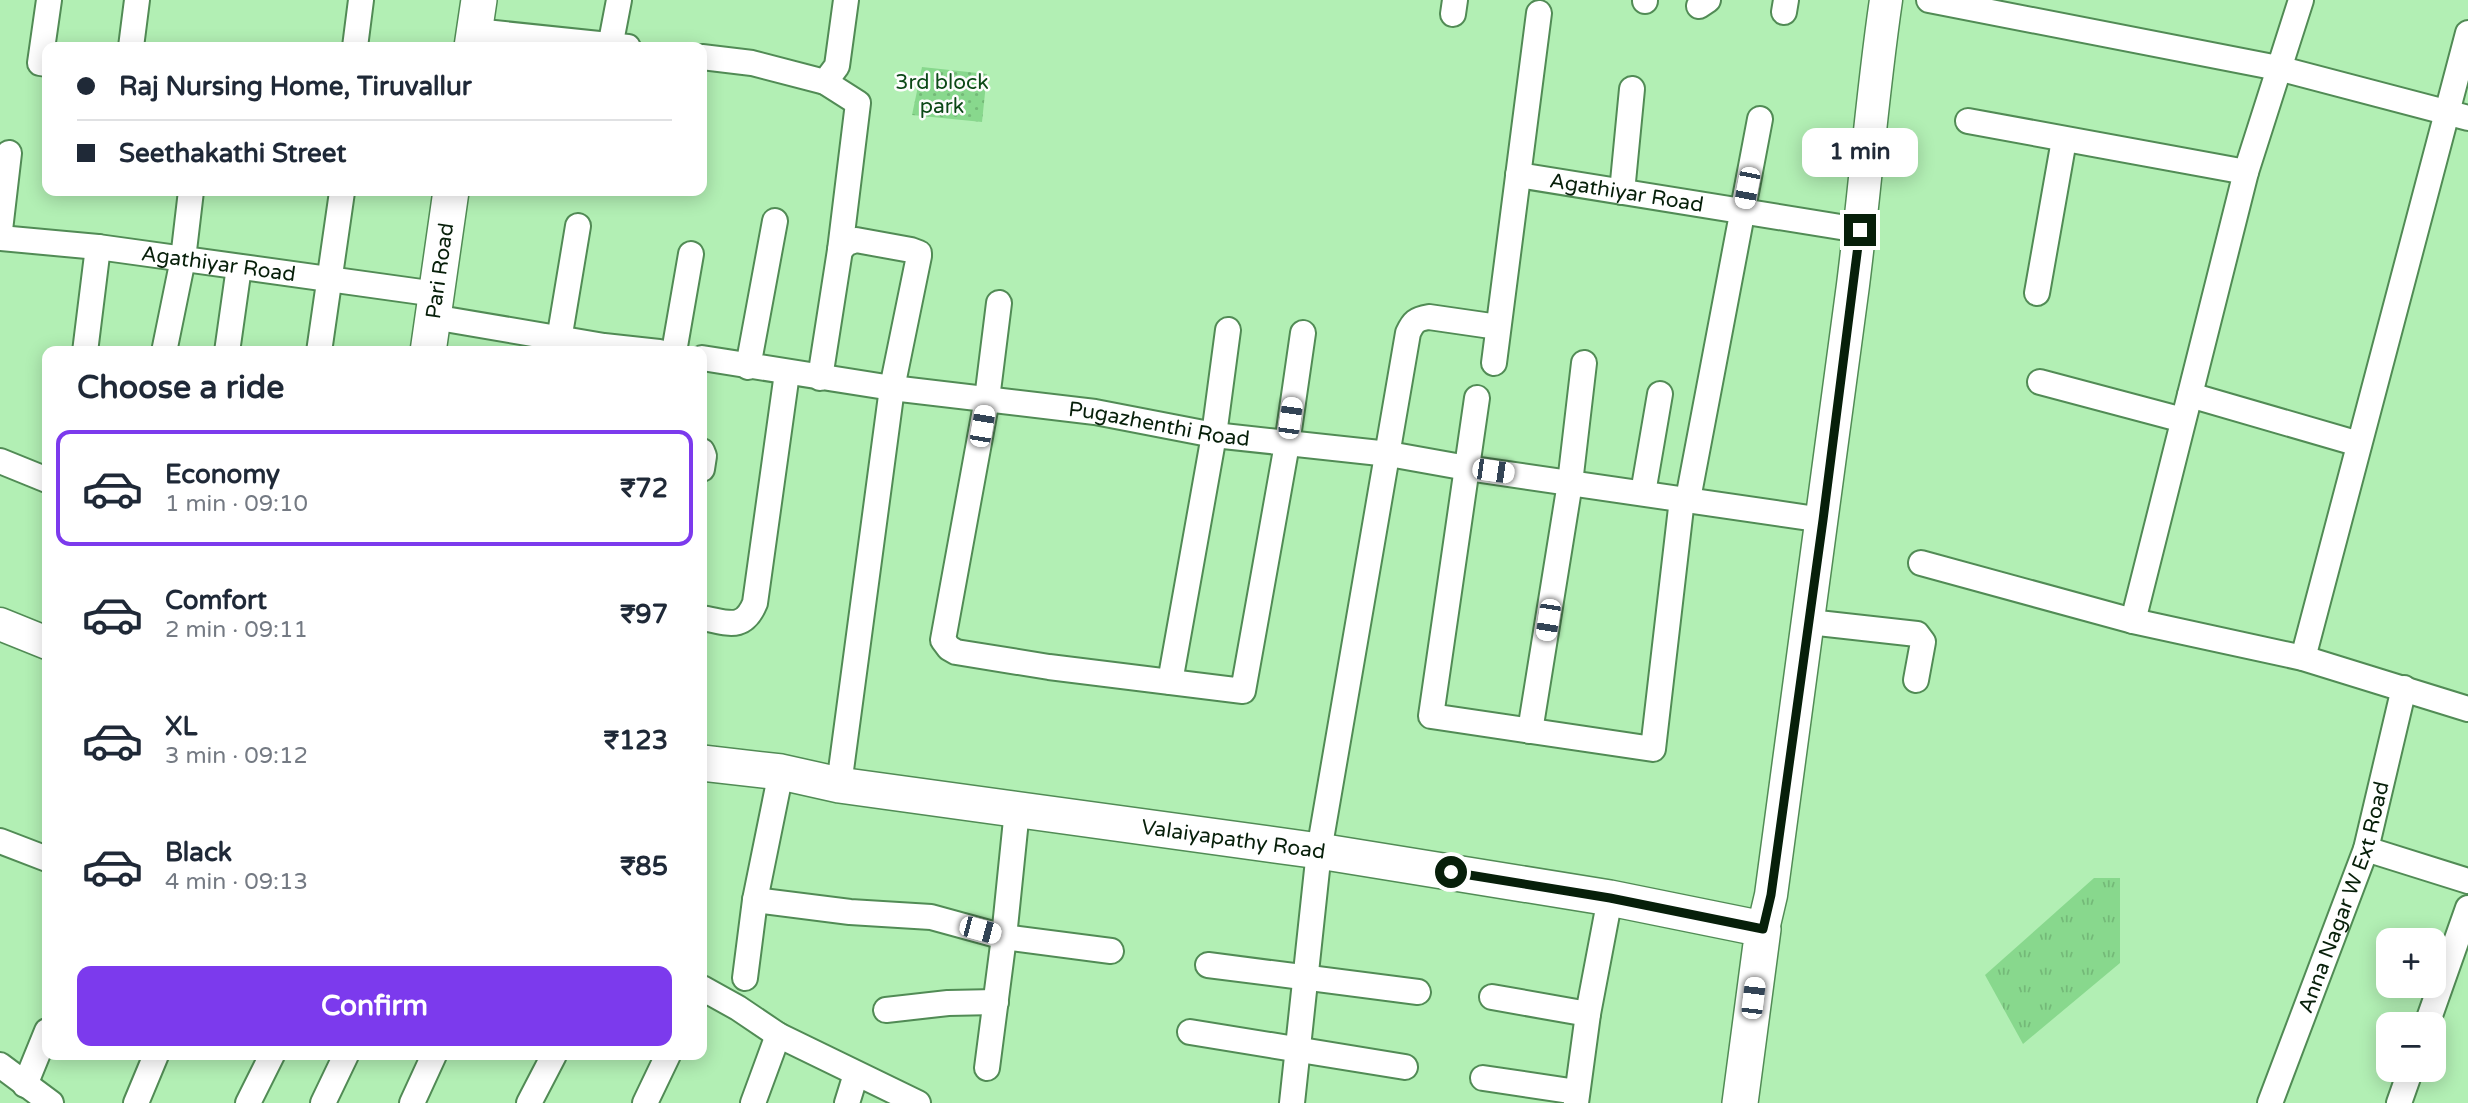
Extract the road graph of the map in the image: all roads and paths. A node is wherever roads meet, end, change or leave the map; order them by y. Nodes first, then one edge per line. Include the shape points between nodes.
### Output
1 (49, 0) edge
2 (137, 0) edge
3 (361, 0) edge
4 (619, 0) edge
5 (846, 0) edge
6 (1886, 0) edge
7 (1929, 0) edge
8 (2301, 0) edge
9 (1539, 13) dead end
10 (475, 26) edge
11 (2468, 33) edge
12 (43, 42) edge
13 (132, 42) edge
14 (356, 42) edge
15 (588, 42) edge
16 (616, 42) edge
17 (707, 58) edge
18 (2278, 68) junction
19 (825, 82) junction
20 (1632, 89) dead end
21 (2457, 115) edge
22 (1760, 119) dead end
23 (1968, 121) dead end
24 (2064, 140) junction
25 (9, 153) dead end
26 (2246, 172) junction
27 (1518, 175) junction
28 (1622, 191) junction
29 (190, 196) edge
30 (341, 196) edge
31 (450, 196) edge
32 (1742, 211) junction
33 (775, 221) dead end
34 (579, 226) dead end
35 (0, 230) edge
36 (1860, 230) junction
37 (0, 238) edge
38 (97, 247) junction
39 (840, 250) junction
40 (691, 254) dead end
41 (183, 258) junction
42 (239, 267) junction
43 (329, 279) junction
44 (2037, 293) dead end
45 (999, 303) dead end
46 (434, 305) junction
47 (1499, 327) junction
48 (1228, 330) dead end
49 (1303, 333) dead end
50 (558, 345) edge
51 (86, 346) edge
52 (165, 346) edge
53 (228, 346) edge
54 (320, 346) edge
55 (429, 346) edge
56 (604, 346) edge
57 (675, 346) edge
58 (707, 359) edge
59 (1494, 363) dead end
60 (1584, 363) dead end
61 (748, 367) junction
62 (787, 373) junction
63 (820, 378) junction
64 (2040, 382) dead end
65 (892, 388) junction
66 (1660, 394) dead end
67 (2190, 395) junction
68 (1477, 398) dead end
69 (987, 399) junction
70 (2183, 420) junction
71 (1214, 435) junction
72 (1287, 444) junction
73 (2359, 444) junction
74 (1389, 454) junction
75 (0, 461) edge
76 (1467, 468) junction
77 (42, 478) edge
78 (1570, 483) junction
79 (1643, 493) junction
80 (1685, 499) junction
81 (1823, 520) junction
82 (1921, 563) dead end
83 (707, 619) edge
84 (2133, 621) junction
85 (1809, 622) junction
86 (0, 624) edge
87 (42, 641) edge
88 (2303, 658) junction
89 (1916, 680) dead end
90 (1170, 682) junction
91 (2404, 688) junction
92 (2468, 709) edge
93 (1530, 731) junction
94 (707, 764) edge
95 (781, 772) junction
96 (839, 785) junction
97 (1017, 810) junction
98 (0, 841) edge
99 (2366, 849) junction
100 (1319, 851) junction
101 (42, 857) edge
102 (2468, 880) edge
103 (1610, 898) junction
104 (755, 900) junction
105 (2468, 908) edge
106 (1763, 929) junction
107 (1004, 937) junction
108 (1111, 951) dead end
109 (1208, 964) dead end
110 (1306, 977) junction
111 (745, 978) dead end
112 (707, 991) edge
113 (1418, 992) dead end
114 (1492, 998) dead end
115 (996, 1002) junction
116 (886, 1010) dead end
117 (2431, 1012) edge
118 (1588, 1014) junction
119 (1190, 1032) dead end
120 (778, 1035) junction
121 (42, 1043) edge
122 (1298, 1049) junction
123 (154, 1060) edge
124 (270, 1060) edge
125 (344, 1060) edge
126 (432, 1060) edge
127 (551, 1060) edge
128 (666, 1060) edge
129 (0, 1065) edge
130 (1405, 1067) dead end
131 (987, 1068) dead end
132 (856, 1074) junction
133 (1483, 1078) dead end
134 (2406, 1082) edge
135 (25, 1085) junction
136 (1577, 1098) edge
137 (51, 1103) edge
138 (136, 1103) edge
139 (248, 1103) edge
140 (323, 1103) edge
141 (412, 1103) edge
142 (529, 1103) edge
143 (645, 1103) edge
144 (753, 1103) edge
145 (847, 1103) edge
146 (918, 1103) edge
147 (1292, 1103) edge
148 (1740, 1103) edge
149 (2270, 1103) edge
150 (2399, 1103) edge

1 - 12 street
2 - 13 street
3 - 14 street
4 - 16 street
5 - 19 street via 837,66
6 - 36 street
7 - 18 street
8 - 18 street
9 - 27 street
10 - 15 street
11 - 21 street
17 - 19 street via 752,63
18 - 21 street
18 - 26 street
19 - 39 street via 858,103
20 - 28 street
21 - 73 street
22 - 32 street
23 - 24 street
24 - 26 street
24 - 44 street
25 - 35 street
26 - 67 street
27 - 28 street, Agathiyar Road
27 - 47 street
28 - 32 street, Agathiyar Road
29 - 41 street
30 - 43 street
31 - 46 main road, Pari Road
32 - 36 street, Agathiyar Road
32 - 80 street
33 - 61 street
34 - 50 street
36 - 81 street
37 - 38 street, Agathiyar Road
38 - 41 street, Agathiyar Road
38 - 51 street
39 - 63 street
39 - 65 street via 856,240 916,251 919,256
40 - 57 street
41 - 42 street, Agathiyar Road
41 - 52 street
42 - 43 street, Agathiyar Road
42 - 53 street
43 - 46 street, Agathiyar Road
43 - 54 street
45 - 69 street
46 - 50 street
46 - 55 main road, Pari Road
47 - 59 street
47 - 74 street via 1429,317 1412,323
48 - 71 street
49 - 72 street
50 - 56 street
58 - 61 street, Pugazhenthi Road
60 - 78 street
61 - 62 street, Pugazhenthi Road
62 - 63 street, Pugazhenthi Road
62 - 83 street via 755,603 744,621
63 - 65 street, Pugazhenthi Road
64 - 70 street
65 - 69 street, Pugazhenthi Road
65 - 96 street
66 - 79 street
67 - 70 street
67 - 73 street
68 - 76 street
69 - 71 street, Pugazhenthi Road via 1095,412
69 - 90 street via 943,640 948,648
70 - 84 street
71 - 72 street, Pugazhenthi Road
71 - 90 street
72 - 74 street, Pugazhenthi Road
72 - 90 street via 1243,691
73 - 88 street
74 - 76 street, Pugazhenthi Road
74 - 100 street
75 - 77 street
76 - 78 street, Pugazhenthi Road
76 - 93 street via 1431,716
78 - 79 street, Pugazhenthi Road
78 - 93 street
79 - 80 street, Pugazhenthi Road
80 - 81 street, Pugazhenthi Road
80 - 93 street via 1653,749
81 - 85 street
82 - 84 street
84 - 88 street
85 - 89 street via 1917,634 1923,642
85 - 106 street
86 - 87 street
88 - 91 street
91 - 92 street
91 - 99 street, Anna Nagar W Ext Road
94 - 95 main road, Valaiyapathy Road
95 - 96 main road, Valaiyapathy Road
95 - 104 street
96 - 97 main road, Valaiyapathy Road
97 - 100 main road, Valaiyapathy Road
97 - 107 street
98 - 101 street
99 - 102 street
99 - 149 street, Anna Nagar W Ext Road
100 - 103 main road, Valaiyapathy Road
100 - 110 street
103 - 106 main road, Valaiyapathy Road
103 - 118 street
104 - 107 street via 931,917
104 - 111 street
105 - 117 street
106 - 148 main road
107 - 108 street
107 - 115 street
109 - 110 street
110 - 113 street
110 - 122 street
112 - 120 street
114 - 118 street
115 - 116 street
115 - 131 street
118 - 136 street
119 - 122 street
120 - 132 street
120 - 144 street
121 - 135 street
122 - 130 street
122 - 147 street
123 - 138 street
124 - 139 street
125 - 140 street
126 - 141 street
127 - 142 street
128 - 143 street
129 - 135 street
132 - 145 street
132 - 146 street
133 - 136 street
134 - 150 street
135 - 137 street

